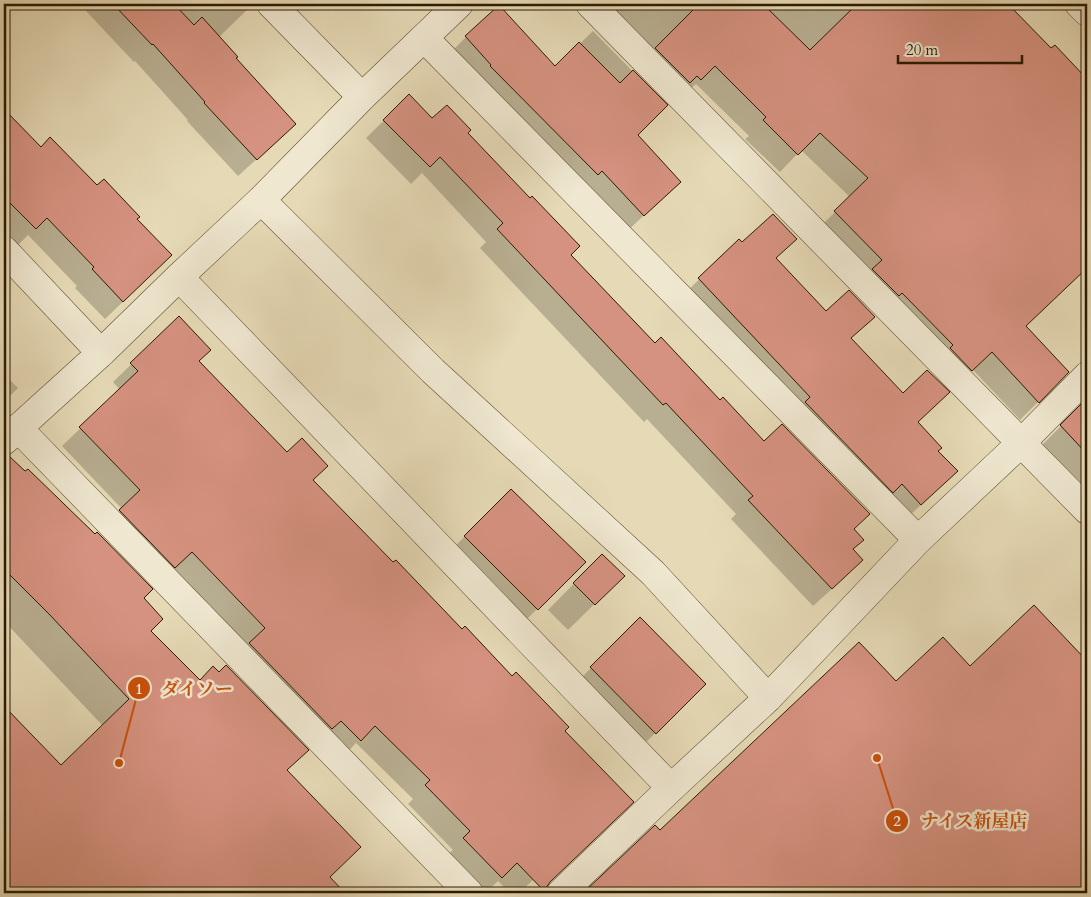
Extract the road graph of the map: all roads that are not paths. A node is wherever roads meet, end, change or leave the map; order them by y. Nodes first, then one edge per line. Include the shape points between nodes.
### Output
1 (271, 4) edge
2 (459, 4) edge
3 (590, 4) edge
4 (1079, 4) edge
5 (1087, 12) edge
6 (424, 38) junction
7 (362, 97) junction
8 (261, 200) junction
9 (4, 250) edge
10 (178, 277) junction
11 (102, 353) junction
12 (1087, 376) edge
13 (11, 435) edge
14 (1022, 443) junction
15 (1087, 510) edge
16 (918, 540) junction
17 (768, 698) junction
18 (672, 788) junction
19 (469, 893) edge
20 (561, 893) edge

1 - 7 street
2 - 6 street
3 - 14 street
4 - 5 street
6 - 7 street
6 - 16 street
7 - 8 street
8 - 10 street
8 - 17 street via 433,371 653,573
9 - 11 street
10 - 11 street
10 - 18 street
11 - 13 street
12 - 14 street
13 - 19 street
14 - 15 street
14 - 16 street
16 - 17 street
17 - 18 street
18 - 20 street

